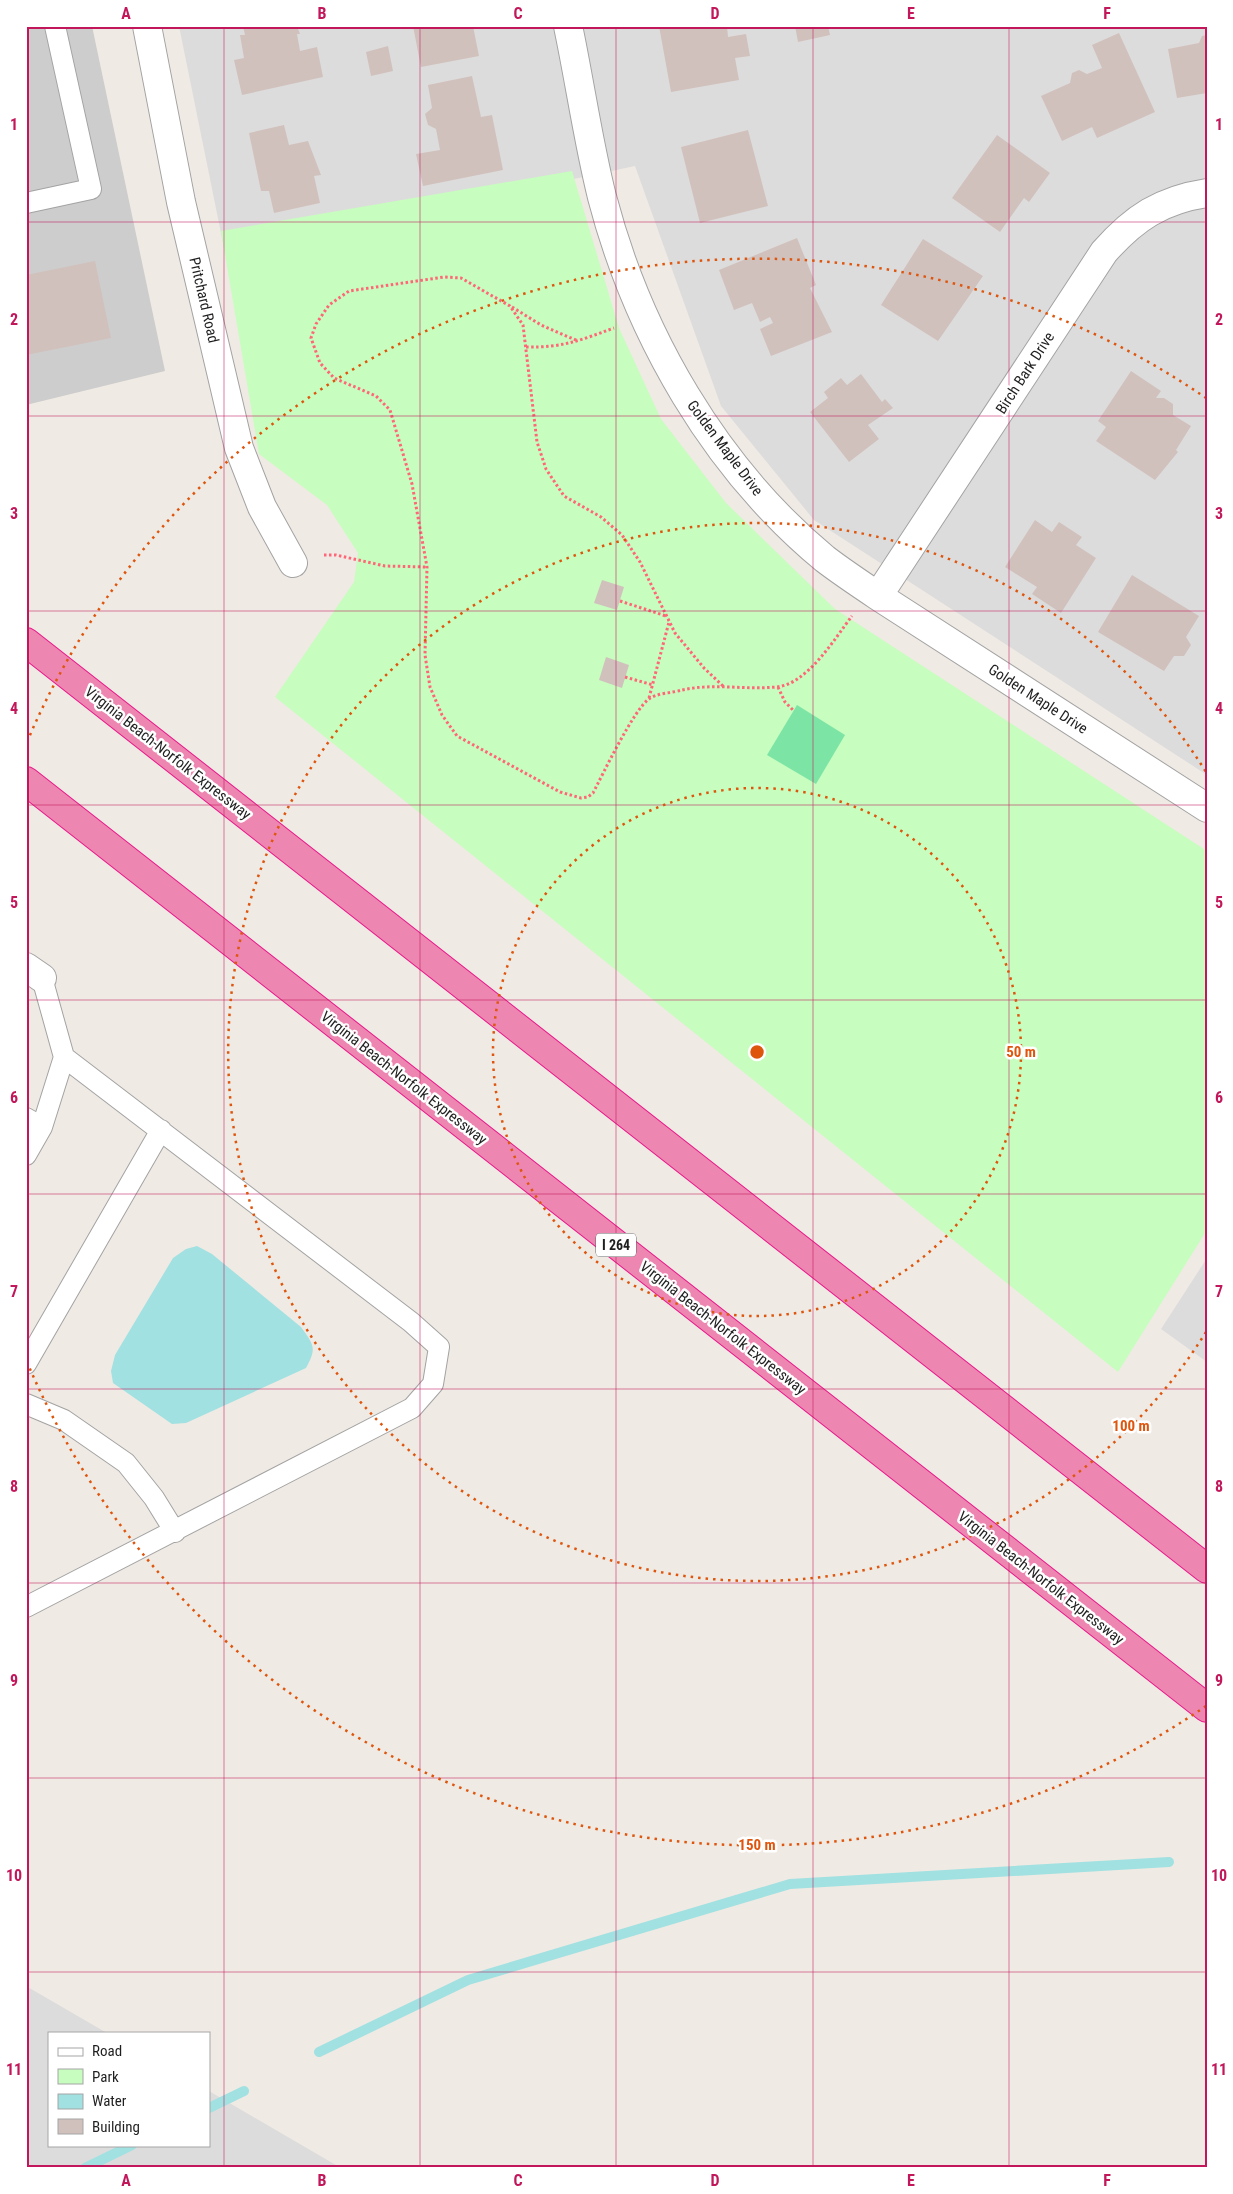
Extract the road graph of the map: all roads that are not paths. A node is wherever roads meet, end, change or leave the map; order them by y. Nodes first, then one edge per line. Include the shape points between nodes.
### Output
1 (55, 26) edge
2 (147, 26) edge
3 (568, 26) edge
4 (1207, 193) edge
5 (26, 203) edge
6 (293, 563) road end
7 (878, 596) junction
8 (26, 642) edge
9 (26, 781) edge
10 (1207, 808) edge
11 (34, 972) edge
12 (64, 1057) junction
13 (34, 1122) edge
14 (161, 1130) junction
15 (26, 1155) edge
16 (26, 1364) edge
17 (26, 1404) edge
18 (175, 1532) junction
19 (1207, 1569) edge
20 (26, 1607) edge
21 (1207, 1708) edge

1 - 5 lane via 91,189
2 - 6 street, Pritchard Road via 181,202 239,448 262,507
3 - 7 street, Golden Maple Drive via 602,197 624,269 654,338 690,403 732,463 770,508 826,559
4 - 7 street, Birch Bark Drive via 1184,196 1151,210 1123,231 1104,252
7 - 10 street, Golden Maple Drive
8 - 19 highway, Virginia Beach-Norfolk Expressway
9 - 21 highway, Virginia Beach-Norfolk Expressway / I 264
11 - 12 lane
12 - 13 lane
12 - 14 lane
13 - 15 lane
14 - 16 lane
14 - 18 lane via 411,1322 439,1348 433,1384 412,1408
17 - 18 lane via 64,1420 126,1463 154,1498
18 - 20 lane

